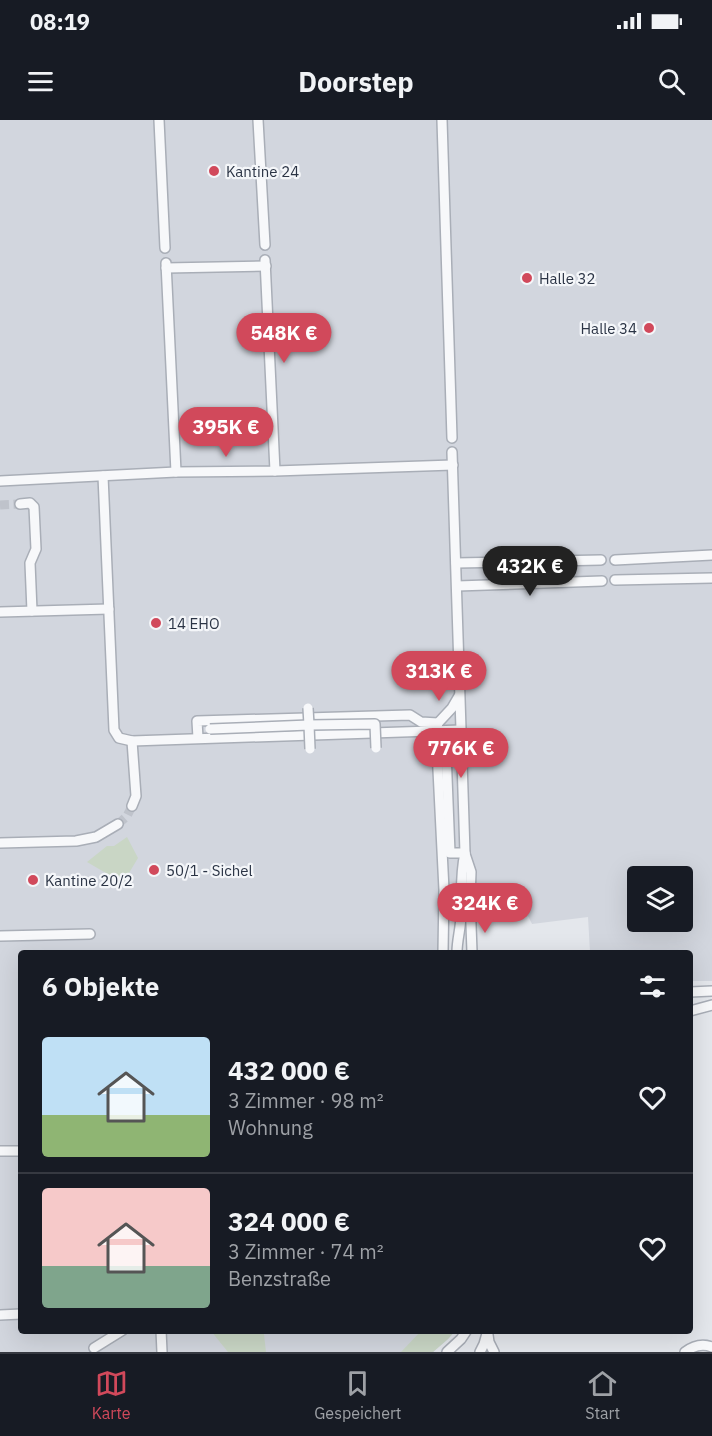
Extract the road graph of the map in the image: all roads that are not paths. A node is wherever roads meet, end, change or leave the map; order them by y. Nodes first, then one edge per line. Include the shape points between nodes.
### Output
1 (159, 120) edge
2 (258, 120) edge
3 (442, 120) edge
4 (265, 245) dead end
5 (165, 248) dead end
6 (452, 438) dead end
7 (453, 452) dead end
8 (453, 465) junction
9 (275, 471) junction
10 (176, 472) junction
11 (103, 476) junction
12 (0, 481) edge
13 (20, 504) dead end
14 (712, 555) edge
15 (602, 560) dead end
16 (615, 560) dead end
17 (456, 563) junction
18 (712, 578) edge
19 (615, 580) dead end
20 (602, 581) dead end
21 (457, 586) junction
22 (110, 609) junction
23 (32, 611) junction
24 (0, 612) edge
25 (460, 694) junction
26 (308, 708) dead end
27 (309, 725) junction
28 (197, 730) junction
29 (461, 730) junction
30 (437, 731) junction
31 (132, 741) junction
32 (376, 748) dead end
33 (310, 749) dead end
34 (132, 806) tunnel mouth
35 (118, 824) tunnel mouth
36 (0, 843) edge
37 (465, 853) junction
38 (465, 898) junction
39 (90, 934) dead end
40 (0, 936) edge
41 (443, 950) edge
42 (457, 950) edge
43 (472, 950) edge
44 (712, 991) edge
45 (693, 993) edge
46 (712, 1005) edge
47 (693, 1010) edge
48 (0, 1151) edge
49 (18, 1151) edge
50 (18, 1314) edge
51 (0, 1315) edge
52 (117, 1334) edge
53 (161, 1334) edge
54 (465, 1334) edge
55 (466, 1334) edge
56 (487, 1334) edge
57 (488, 1334) edge
58 (712, 1347) edge
59 (94, 1348) dead end
60 (162, 1352) edge
61 (447, 1352) edge
62 (456, 1352) edge
63 (480, 1352) edge
64 (494, 1352) edge
65 (685, 1352) edge

1 - 5 street
2 - 4 street
3 - 6 street
7 - 8 street
8 - 9 street
8 - 17 street
9 - 10 street
9 - 10 street via 266,263 166,266
10 - 11 street
11 - 12 street
11 - 22 street
13 - 23 street via 30,503 34,507
14 - 16 street
15 - 17 street
17 - 21 street
18 - 19 street
20 - 21 street
21 - 25 street
22 - 23 street
22 - 31 street via 114,730 119,738
23 - 24 street
25 - 29 street
25 - 30 street
26 - 27 street, bridge
27 - 28 street, bridge
27 - 32 street, bridge via 375,724
27 - 33 street, bridge
28 - 30 street
28 - 30 street via 410,715
28 - 31 street
29 - 30 street
29 - 37 street
30 - 37 street via 446,752 450,853
30 - 41 street
31 - 34 street via 136,796
35 - 36 street via 96,837 76,841
37 - 38 street via 471,872
38 - 42 street
38 - 43 street via 471,915
39 - 40 street
44 - 45 street
46 - 47 street
48 - 49 street
50 - 51 street
52 - 59 street
53 - 60 street
54 - 61 street
55 - 62 street
56 - 63 street
57 - 64 street
58 - 65 street via 700,1345

